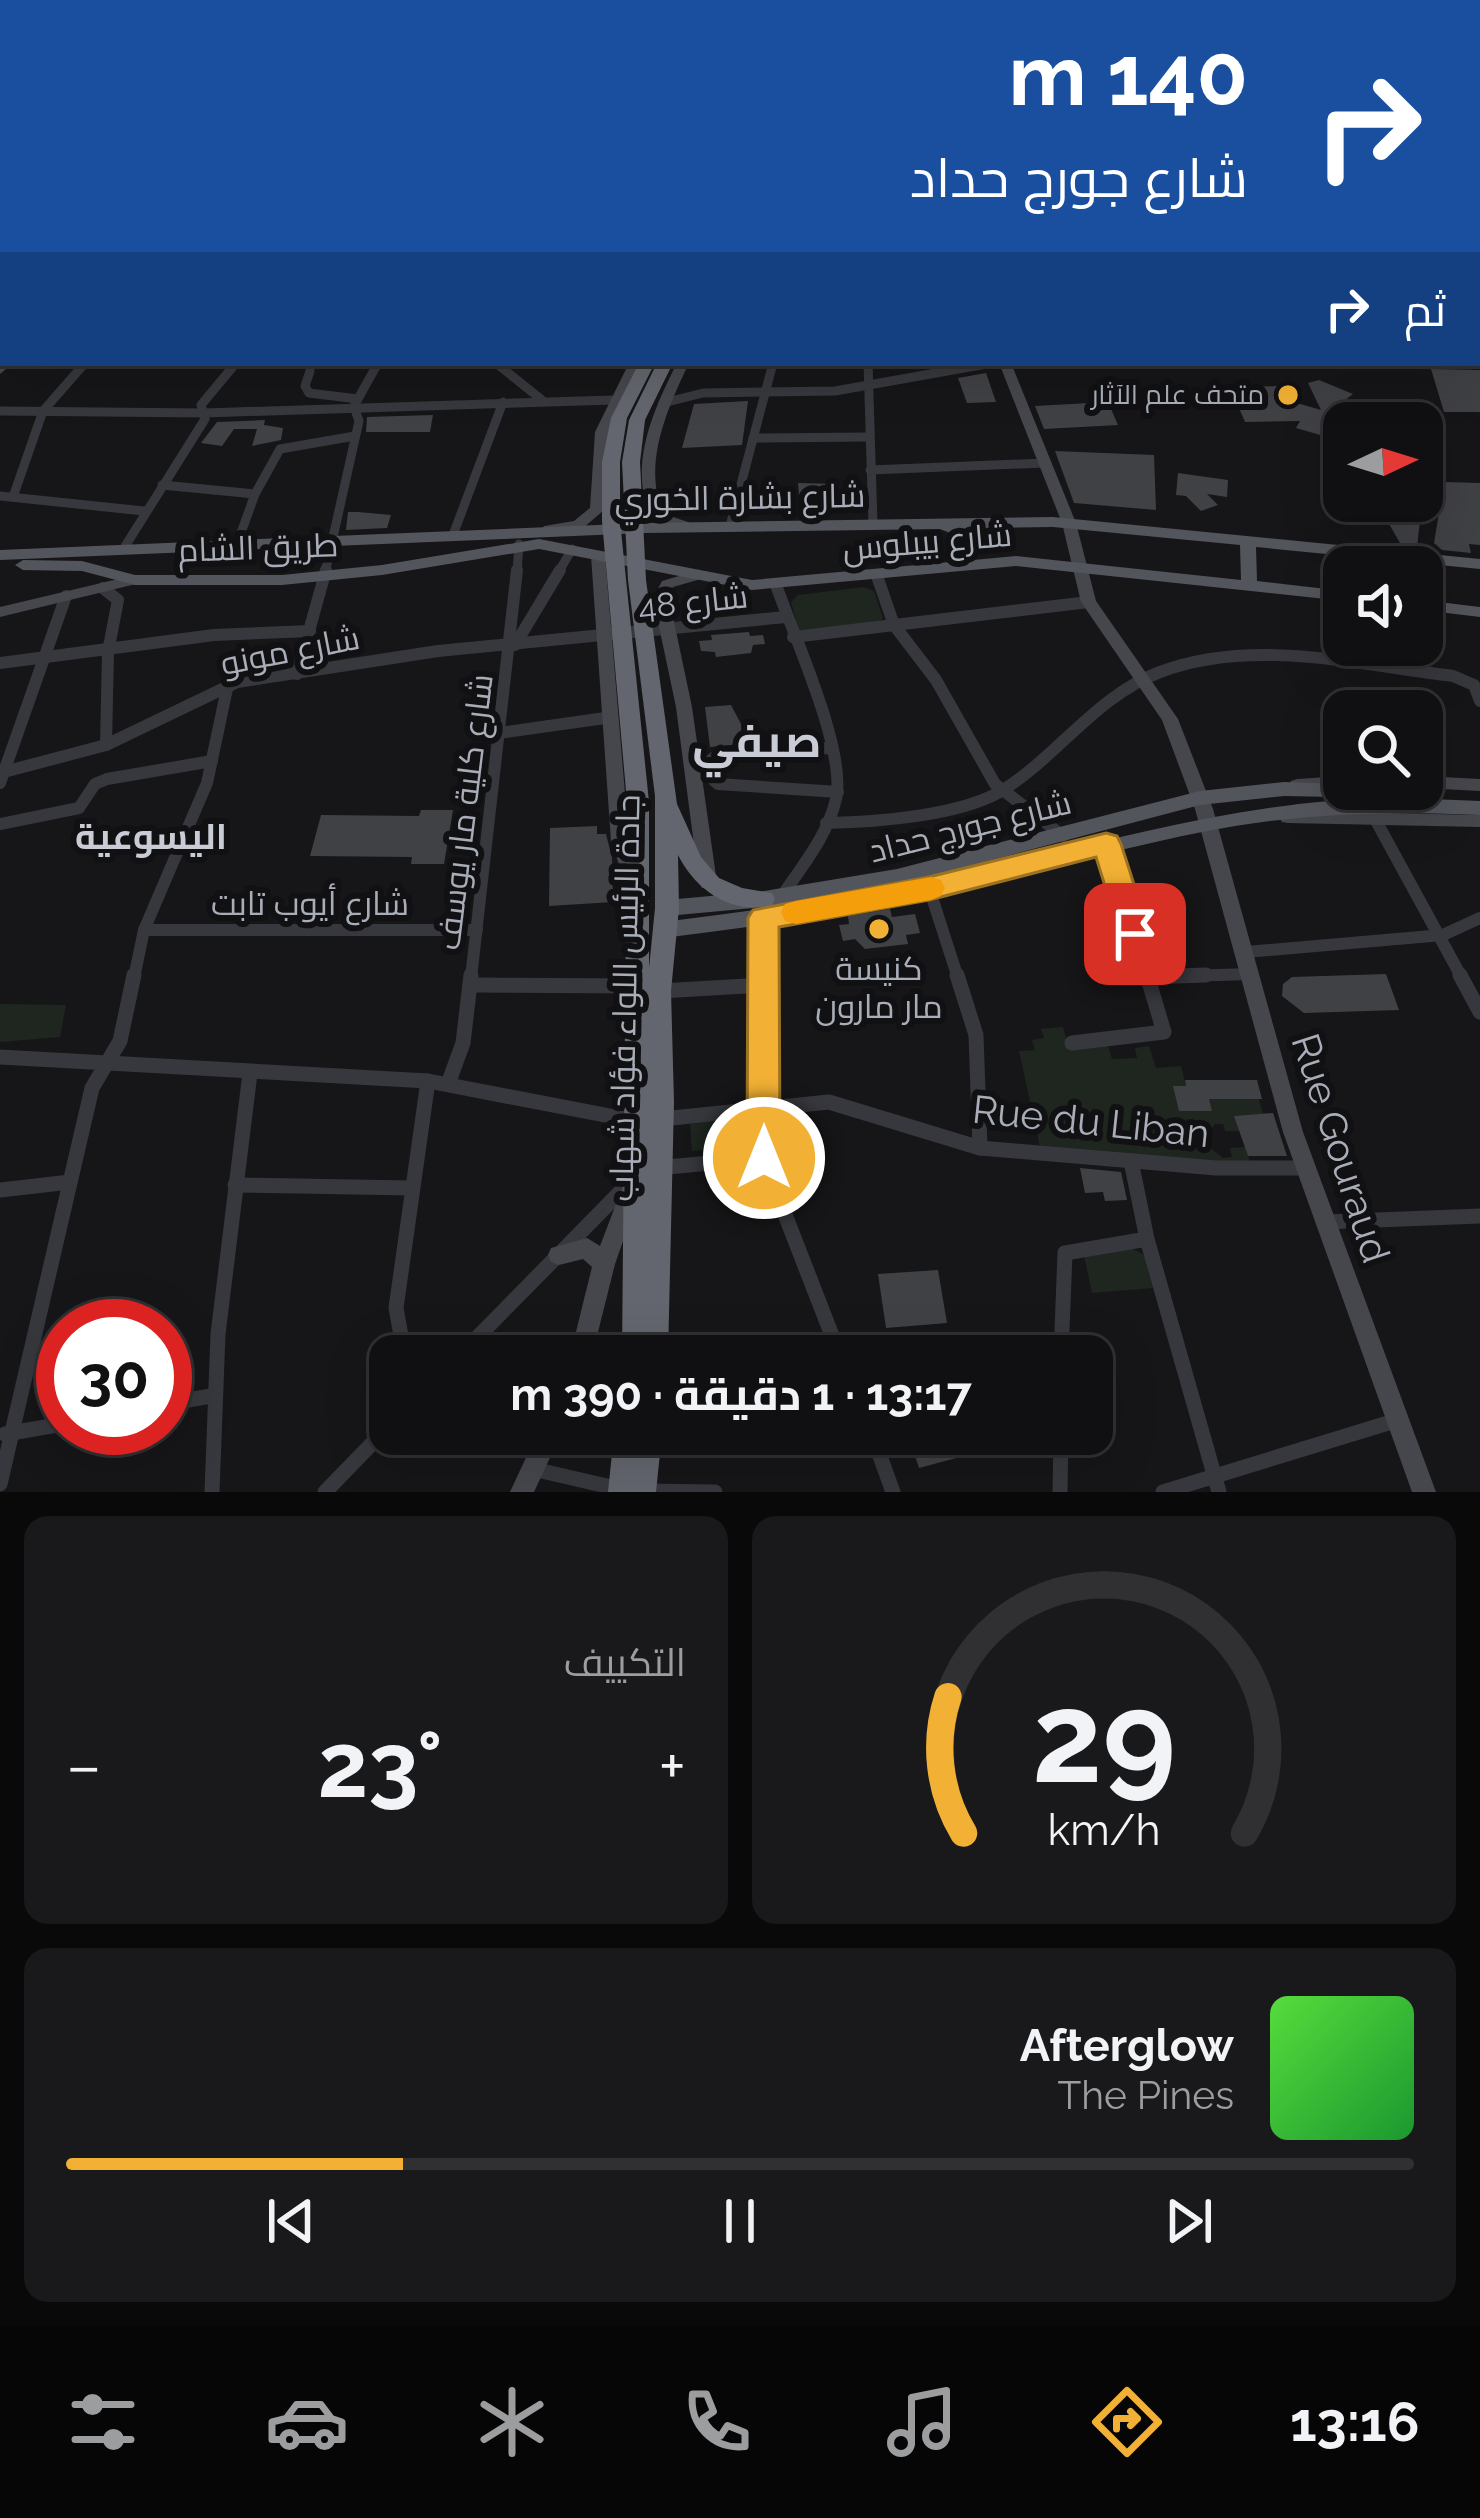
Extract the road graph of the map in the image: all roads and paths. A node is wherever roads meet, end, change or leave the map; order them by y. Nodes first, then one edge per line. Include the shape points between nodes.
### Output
1 (82, 366) edge
2 (234, 366) edge
3 (376, 366) edge
4 (500, 366) edge
5 (675, 366) edge
6 (952, 366) edge
7 (977, 366) edge
8 (1006, 366) edge
9 (866, 367) edge
10 (771, 368) edge
11 (310, 370) dead end
12 (643, 372) edge
13 (866, 388) junction
14 (764, 394) junction
15 (546, 400) junction
16 (614, 400) junction
17 (503, 402) junction
18 (356, 403) junction
19 (663, 403) junction
20 (0, 411) edge
21 (43, 411) junction
22 (203, 413) junction
23 (355, 436) junction
24 (753, 437) junction
25 (868, 437) junction
26 (1045, 464) junction
27 (870, 470) junction
28 (650, 479) junction
29 (599, 480) junction
30 (162, 485) junction
31 (255, 494) junction
32 (7, 496) edge
33 (144, 511) junction
34 (1069, 523) junction
35 (873, 524) junction
36 (940, 524) junction
37 (687, 526) junction
38 (730, 526) junction
39 (453, 535) junction
40 (520, 538) junction
41 (332, 540) junction
42 (1248, 540) junction
43 (237, 544) junction
44 (124, 548) junction
45 (572, 549) junction
46 (598, 556) junction
47 (2, 560) edge
48 (1480, 564) edge
49 (956, 566) junction
50 (1080, 567) junction
51 (696, 576) junction
52 (877, 576) junction
53 (325, 577) junction
54 (135, 580) junction
55 (776, 585) junction
56 (1249, 586) junction
57 (103, 588) junction
58 (1323, 594) edge
59 (66, 596) junction
60 (602, 598) junction
61 (662, 598) junction
62 (1089, 602) junction
63 (1443, 608) edge
64 (0, 612) edge
65 (1480, 612) edge
66 (786, 617) junction
67 (894, 625) junction
68 (310, 631) junction
69 (670, 631) junction
70 (793, 637) junction
71 (606, 638) junction
72 (513, 646) junction
73 (108, 652) junction
74 (42, 661) junction
75 (0, 663) edge
76 (297, 674) junction
77 (1141, 679) junction
78 (228, 684) junction
79 (1480, 700) edge
80 (612, 717) junction
81 (500, 733) junction
82 (106, 745) junction
83 (830, 748) junction
84 (212, 761) junction
85 (1, 776) edge
86 (1443, 783) edge
87 (1323, 784) edge
88 (1480, 785) edge
89 (665, 787) junction
90 (1284, 789) junction
91 (1004, 790) junction
92 (838, 792) junction
93 (1480, 796) edge
94 (1199, 798) junction
95 (1480, 808) edge
96 (1263, 812) junction
97 (1374, 817) junction
98 (1208, 820) junction
99 (1480, 821) edge
100 (826, 823) junction
101 (0, 824) edge
102 (1063, 836) junction
103 (1106, 844) junction
104 (708, 884) junction
105 (929, 888) junction
106 (770, 905) junction
107 (648, 914) junction
108 (1480, 919) edge
109 (144, 930) junction
110 (477, 930) junction
111 (1443, 935) junction
112 (1246, 952) junction
113 (1251, 974) junction
114 (1148, 977) junction
115 (470, 985) junction
116 (764, 985) junction
117 (648, 988) junction
118 (1480, 1012) edge
119 (1072, 1043) dead end
120 (0, 1057) edge
121 (110, 1062) junction
122 (250, 1073) junction
123 (428, 1081) junction
124 (448, 1084) junction
125 (764, 1109) junction
126 (650, 1111) junction
127 (980, 1148) junction
128 (764, 1158) junction
129 (1131, 1161) junction
130 (1306, 1168) junction
131 (647, 1177) junction
132 (70, 1182) junction
133 (235, 1185) junction
134 (412, 1188) junction
135 (0, 1190) edge
136 (1480, 1216) edge
137 (1325, 1222) junction
138 (1148, 1239) junction
139 (559, 1255) junction
140 (604, 1264) junction
141 (401, 1335) edge
142 (480, 1335) edge
143 (586, 1335) edge
144 (637, 1335) edge
145 (654, 1335) edge
146 (832, 1335) edge
147 (1061, 1335) edge
148 (211, 1396) junction
149 (192, 1399) edge
150 (1397, 1420) junction
151 (36, 1429) edge
152 (4, 1435) edge
153 (369, 1447) edge
154 (630, 1455) edge
155 (641, 1455) edge
156 (880, 1455) edge
157 (1060, 1455) edge
158 (527, 1481) edge
159 (0, 1484) edge
160 (1216, 1484) edge
161 (632, 1491) edge
162 (212, 1492) edge
163 (325, 1492) edge
164 (715, 1492) edge
165 (893, 1492) edge
166 (1060, 1492) edge
167 (1163, 1492) edge
168 (1424, 1492) edge

1 - 21 street
2 - 22 street
3 - 18 street
4 - 15 street
5 - 10 street via 682,383 700,388 760,386
5 - 12 highway, جادة الرئيس اللواء فؤاد شهاب
5 - 19 street
6 - 9 street via 884,381
7 - 13 street
8 - 26 street, Rue Gouraud
9 - 13 street
10 - 14 street
11 - 18 street via 309,393
12 - 16 street
12 - 89 highway, جادة الرئيس اللواء فؤاد شهاب via 632,520
12 - 107 highway, جادة الرئيس اللواء فؤاد شهاب via 613,438 611,521
13 - 14 street
13 - 25 street
14 - 19 street via 681,395
14 - 24 street
15 - 16 street
15 - 17 street
16 - 29 street
17 - 18 street
17 - 39 street
18 - 22 street
18 - 23 street
19 - 28 street
20 - 21 street
21 - 22 street
21 - 32 street
22 - 30 street
23 - 31 street via 282,447
23 - 41 street
24 - 25 street
24 - 38 street
25 - 27 street
26 - 27 street
26 - 34 street, Rue Gouraud
27 - 35 street
28 - 29 street via 622,490
28 - 37 street via 656,514
29 - 40 street via 590,519
30 - 31 street
30 - 33 street
31 - 43 street
32 - 33 street
33 - 44 street
34 - 36 main road, شارع بشارة الخوري
34 - 42 main road, شارع بشارة الخوري
34 - 50 street, Rue Gouraud
35 - 36 main road, شارع بشارة الخوري
35 - 38 main road, شارع بشارة الخوري
36 - 49 main road via 970,540 971,554
37 - 38 main road, شارع بشارة الخوري
37 - 40 main road, شارع بشارة الخوري
39 - 40 main road, شارع بشارة الخوري
39 - 41 main road, شارع بشارة الخوري
40 - 45 main road, شارع بيبلوس
40 - 53 main road, طريق الشام
40 - 72 street, شارع كلية مار يوسف
41 - 43 main road, شارع بشارة الخوري
41 - 53 street
42 - 48 main road, شارع بشارة الخوري
42 - 56 main road
43 - 44 main road, شارع بشارة الخوري
44 - 47 main road, شارع بشارة الخوري
45 - 46 main road, شارع بيبلوس
45 - 72 street
46 - 51 main road, شارع بيبلوس
46 - 60 street
47 - 54 main road, شارع بشارة الخوري
49 - 50 main road, شارع بيبلوس
49 - 52 main road, شارع بيبلوس
50 - 56 main road, شارع بيبلوس
50 - 62 street, Rue Gouraud
51 - 55 main road, شارع بيبلوس
51 - 61 street via 668,584
52 - 55 main road, شارع بيبلوس
52 - 67 street
53 - 54 main road, طريق الشام
53 - 68 street
54 - 57 street, طريق الشام
55 - 66 street
56 - 58 main road, شارع بيبلوس
57 - 59 street, طريق الشام
57 - 73 street via 118,600
59 - 64 street, طريق الشام
59 - 74 street
60 - 61 street via 616,580 636,576 655,583
60 - 71 street
61 - 69 street
62 - 67 street
62 - 77 street, Rue Gouraud
63 - 65 main road
66 - 69 street, شارع 48
66 - 70 street
67 - 70 street
67 - 91 street
68 - 73 street via 214,634
68 - 76 street
69 - 71 street, شارع 48
69 - 104 street
70 - 83 street
71 - 72 street, شارع مونو
71 - 80 street
72 - 76 street, شارع مونو
72 - 81 street, شارع كلية مار يوسف
73 - 74 street
73 - 82 street
74 - 75 street
74 - 85 street
76 - 78 street, شارع مونو
77 - 79 street via 1259,654 1462,678
77 - 91 street
77 - 94 street, Rue Gouraud via 1170,719
78 - 82 street, شارع مونو
78 - 84 street
80 - 81 street
80 - 107 street via 620,841
81 - 110 street, شارع كلية مار يوسف
82 - 85 street, شارع مونو
83 - 92 street
83 - 92 street via 708,761 718,784
84 - 101 street via 107,779 79,808
84 - 109 street
86 - 88 street
87 - 90 street, شارع جورج حداد
89 - 104 highway via 685,848
89 - 107 highway, جادة الرئيس اللواء فؤاد شهاب
90 - 93 main road, شارع جورج حداد
90 - 94 main road, شارع جورج حداد
91 - 100 street
91 - 102 street
92 - 100 street
94 - 98 street, Rue Gouraud
94 - 102 main road, شارع جورج حداد
95 - 96 main road, شارع جورج حداد
96 - 97 street, شارع جورج حداد
96 - 98 main road, شارع جورج حداد
97 - 99 street, شارع جورج حداد
97 - 111 street
98 - 103 main road, شارع جورج حداد
98 - 112 street, Rue Gouraud
100 - 106 street
102 - 106 main road, شارع جورج حداد
103 - 105 main road, شارع جورج حداد
103 - 114 street
104 - 106 highway
105 - 106 main road, شارع جورج حداد
105 - 127 street via 978,1048
106 - 107 main road, شارع جورج حداد
106 - 116 street
107 - 117 highway, جادة الرئيس اللواء فؤاد شهاب
107 - 117 highway, جادة الرئيس اللواء فؤاد شهاب via 659,961
108 - 111 street
109 - 110 street, شارع أيوب تابت
109 - 121 street
110 - 115 street, شارع كلية مار يوسف
111 - 112 street
111 - 118 street
112 - 113 street, Rue Gouraud
113 - 114 street
113 - 130 street, Rue Gouraud
114 - 119 street via 1162,1034
115 - 117 street
115 - 124 street, شارع كلية مار يوسف
116 - 117 street
116 - 125 street
117 - 126 highway, جادة الرئيس اللواء فؤاد شهاب
120 - 121 street, Rue du Liban
121 - 122 street, Rue du Liban
121 - 132 street via 92,1088
122 - 123 street, Rue du Liban
122 - 133 street
123 - 124 street, Rue du Liban
123 - 134 street
124 - 126 street, Rue du Liban
125 - 126 street, Rue du Liban
125 - 127 street, Rue du Liban via 829,1102
125 - 128 street
126 - 131 highway, جادة الرئيس اللواء فؤاد شهاب
127 - 129 street, Rue du Liban
128 - 131 street
128 - 146 street
129 - 130 street, Rue du Liban
129 - 138 street
130 - 137 street, Rue Gouraud
131 - 139 street
131 - 140 street
131 - 144 highway, جادة الرئيس اللواء فؤاد شهاب
131 - 145 highway, جادة الرئيس اللواء فؤاد شهاب
132 - 135 street
132 - 152 street
133 - 134 street
133 - 148 street
134 - 141 street via 396,1308
136 - 137 street
137 - 150 street, Rue Gouraud
138 - 147 street via 1066,1251
138 - 160 street
139 - 140 street via 587,1248
139 - 142 street
140 - 143 street
148 - 149 street
148 - 162 street
150 - 160 street
150 - 168 street, Rue Gouraud
151 - 152 street
152 - 159 street
153 - 163 street
154 - 161 highway
155 - 161 highway
156 - 165 street
157 - 166 street
158 - 161 street
160 - 167 street
161 - 164 street

